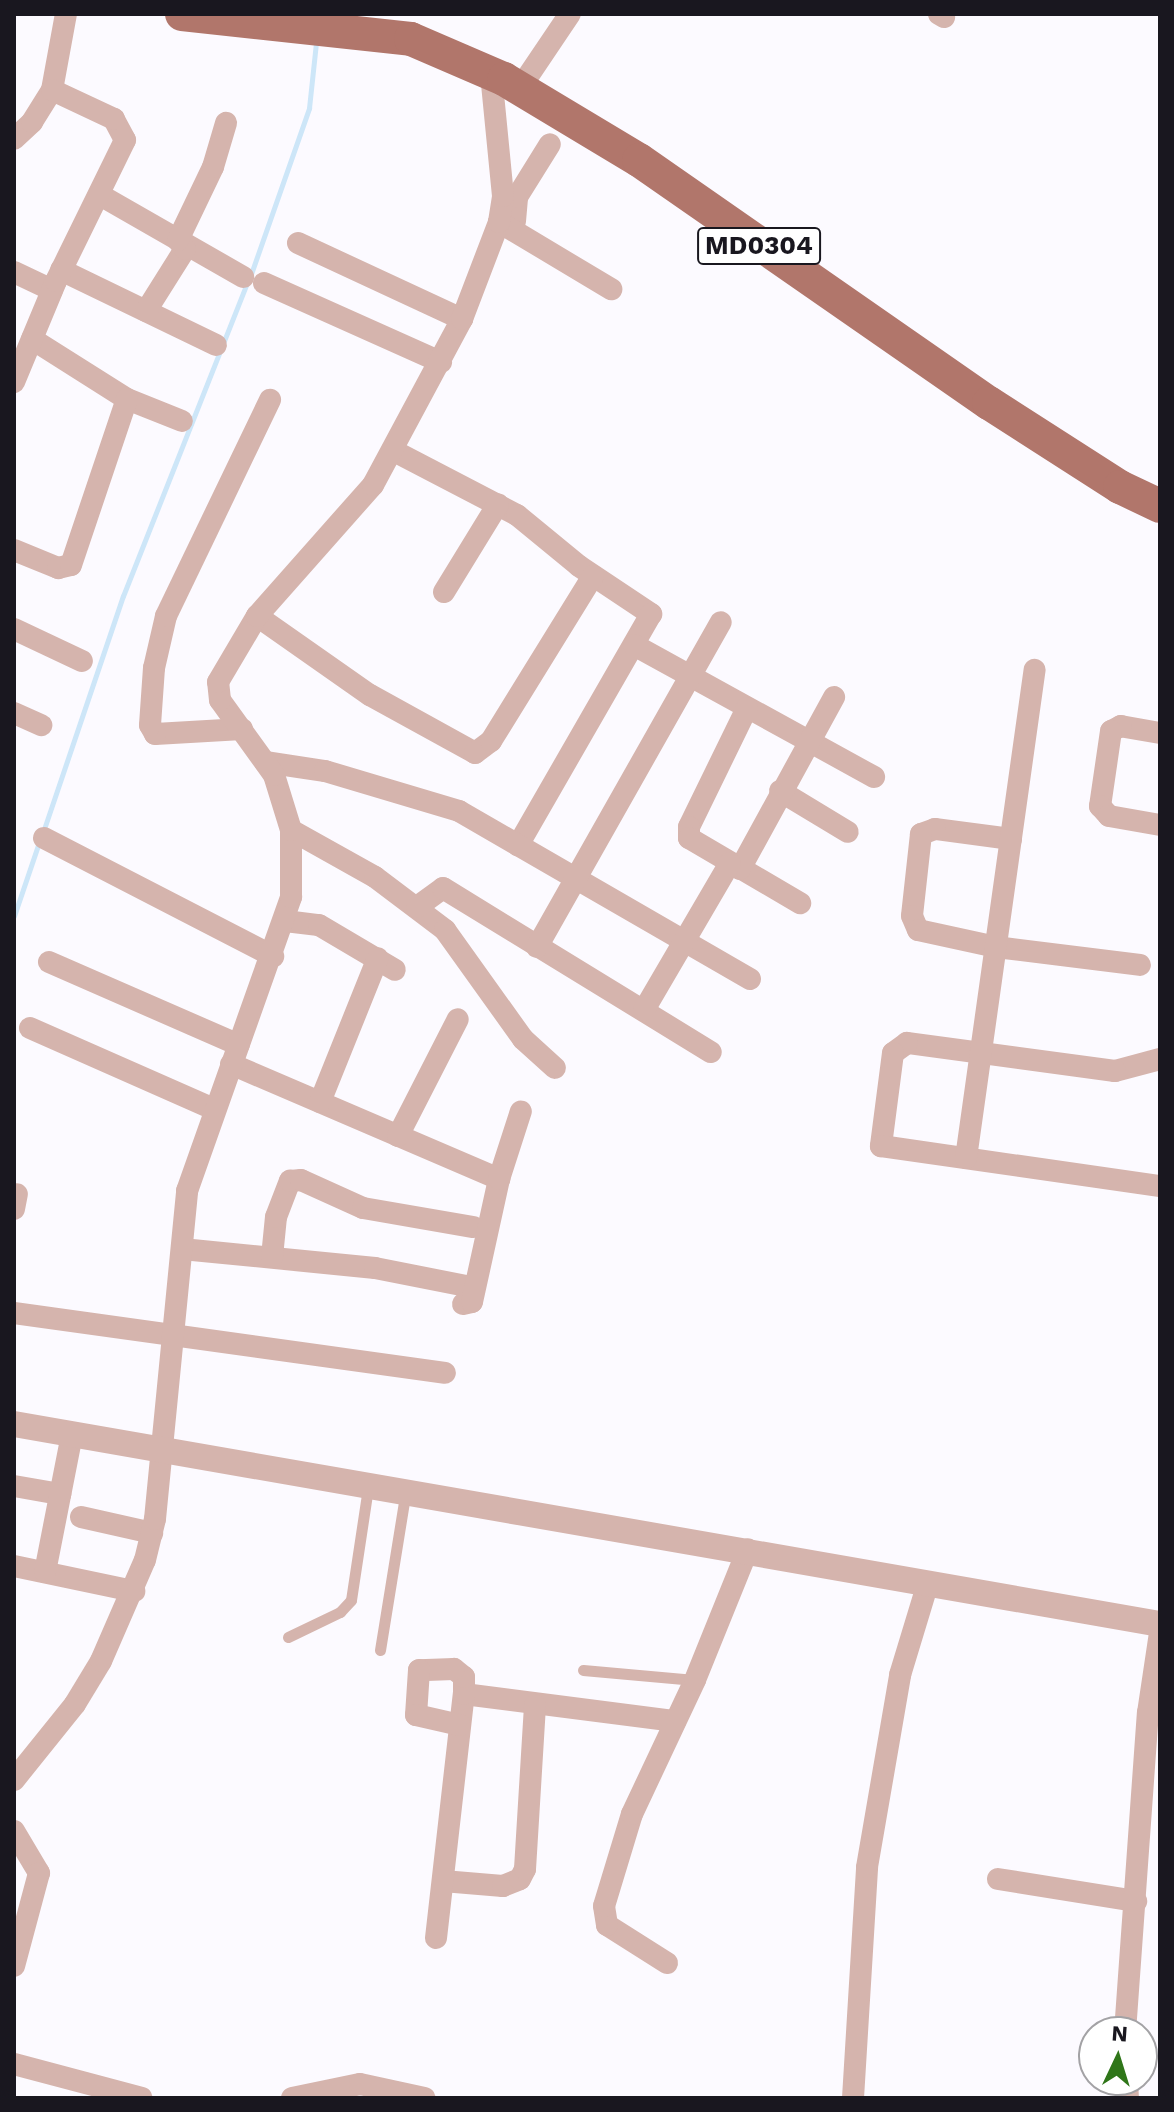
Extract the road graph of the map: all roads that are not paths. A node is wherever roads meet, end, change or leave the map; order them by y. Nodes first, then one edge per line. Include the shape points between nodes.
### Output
1 (66, 14) edge
2 (182, 14) edge
3 (570, 14) edge
4 (506, 80) junction
5 (52, 90) junction
6 (226, 123) dead end
7 (14, 139) edge
8 (550, 144) dead end
9 (100, 195) junction
10 (507, 227) junction
11 (178, 240) junction
12 (298, 243) dead end
13 (14, 272) edge
14 (56, 280) junction
15 (611, 289) dead end
16 (146, 311) junction
17 (462, 319) junction
18 (32, 339) junction
19 (216, 345) dead end
20 (441, 362) junction
21 (14, 382) edge
22 (127, 399) junction
23 (270, 400) dead end
24 (182, 421) dead end
25 (394, 451) junction
26 (498, 504) junction
27 (1160, 506) edge
28 (14, 550) edge
29 (593, 576) junction
30 (444, 592) dead end
31 (257, 616) junction
32 (721, 622) dead end
33 (14, 629) edge
34 (634, 645) junction
35 (82, 661) dead end
36 (1035, 670) dead end
37 (690, 676) junction
38 (834, 697) dead end
39 (747, 708) junction
40 (14, 713) edge
41 (41, 725) dead end
42 (242, 729) junction
43 (1160, 733) edge
44 (808, 740) junction
45 (265, 762) junction
46 (874, 777) dead end
47 (780, 791) junction
48 (1160, 825) edge
49 (291, 830) junction
50 (848, 832) dead end
51 (44, 838) dead end
52 (1011, 839) junction
53 (518, 845) junction
54 (735, 866) junction
55 (577, 879) junction
56 (800, 903) dead end
57 (417, 907) junction
58 (285, 921) junction
59 (684, 941) junction
60 (537, 947) junction
61 (996, 947) junction
62 (273, 956) junction
63 (49, 962) dead end
64 (1140, 965) dead end
65 (750, 979) dead end
66 (644, 1010) junction
67 (458, 1019) dead end
68 (30, 1028) dead end
69 (711, 1052) dead end
70 (235, 1054) junction
71 (981, 1054) junction
72 (1160, 1059) edge
73 (555, 1068) dead end
74 (320, 1102) junction
75 (214, 1109) junction
76 (521, 1111) dead end
77 (398, 1136) junction
78 (966, 1158) junction
79 (499, 1179) junction
80 (1160, 1186) edge
81 (473, 1227) dead end
82 (182, 1249) junction
83 (272, 1257) junction
84 (14, 1313) edge
85 (172, 1337) junction
86 (445, 1373) dead end
87 (14, 1424) edge
88 (72, 1434) junction
89 (161, 1448) junction
90 (368, 1483) junction
91 (14, 1486) edge
92 (407, 1490) junction
93 (60, 1494) junction
94 (81, 1517) dead end
95 (152, 1533) junction
96 (748, 1549) junction
97 (14, 1566) edge
98 (45, 1572) junction
99 (928, 1583) junction
100 (134, 1591) junction
101 (1160, 1624) edge
102 (1160, 1633) edge
103 (288, 1637) dead end
104 (380, 1650) dead end
105 (583, 1670) dead end
106 (695, 1680) junction
107 (464, 1694) junction
108 (535, 1705) junction
109 (675, 1721) junction
110 (460, 1725) junction
111 (14, 1780) edge
112 (14, 1831) edge
113 (998, 1879) dead end
114 (443, 1881) junction
115 (1136, 1901) junction
116 (436, 1938) dead end
117 (667, 1963) dead end
118 (14, 1966) edge
119 (1126, 2016) edge
120 (14, 2064) edge
121 (359, 2091) edge
122 (142, 2098) edge
123 (292, 2098) edge
124 (425, 2098) edge
125 (853, 2098) edge

1 - 5 street
2 - 4 main road, MD0304 via 411,39
3 - 4 street
4 - 10 street
4 - 27 main road, MD0304 via 639,160 989,403 1120,487
5 - 7 street
5 - 9 street via 120,126 123,151
6 - 11 street via 213,167
8 - 10 street via 517,197
9 - 11 street
9 - 14 street
10 - 15 street
10 - 17 street
11 - 16 street via 185,249
11 - 20 street via 254,280
12 - 17 street
13 - 14 street
14 - 16 street
14 - 18 street
16 - 19 street
17 - 20 street
18 - 21 street
18 - 22 street
20 - 25 street
22 - 24 street
22 - 28 street via 71,565 58,568
23 - 42 street via 166,616 154,668 150,725 155,734
25 - 26 street
25 - 31 street via 330,538
26 - 29 street
26 - 30 street
29 - 31 street via 491,741 475,753 370,695
29 - 34 street via 649,610 650,619
31 - 42 street via 218,682 220,700
32 - 37 street
33 - 35 street
34 - 37 street
34 - 53 street
36 - 52 street
37 - 39 street
37 - 55 street
38 - 44 street
39 - 44 street
39 - 54 street via 689,827 692,841
40 - 41 street
42 - 45 street
43 - 48 street via 1121,726 1111,731 1100,806 1109,816
44 - 46 street
44 - 47 street
45 - 49 street
45 - 53 street via 325,771 459,811
47 - 50 street
47 - 54 street
49 - 57 street
49 - 58 street
51 - 62 street
52 - 61 street
52 - 61 street via 935,829 918,842 912,916 918,930
53 - 55 street
54 - 56 street
54 - 59 street
55 - 59 street
55 - 60 street
57 - 60 street via 443,888
57 - 73 street via 445,930 523,1039
58 - 62 street
58 - 74 street via 319,925 387,964
59 - 65 street
59 - 66 street
60 - 66 street
61 - 64 street
61 - 71 street
62 - 70 street
63 - 70 street
66 - 69 street
67 - 77 street
68 - 75 street
70 - 74 street
70 - 75 street
71 - 72 street via 1115,1071
71 - 78 street
71 - 78 street via 907,1043 893,1053 881,1146
74 - 77 street
75 - 82 street via 190,1180
76 - 79 street
77 - 79 street
78 - 80 street
79 - 83 street via 472,1302 465,1295 375,1268
81 - 83 street via 363,1208 301,1180 290,1181 276,1217
82 - 83 street
82 - 85 street
84 - 85 street
85 - 86 street
85 - 89 street
87 - 88 street
88 - 89 street
88 - 93 street
89 - 90 street
89 - 95 street
90 - 92 street
90 - 103 lane via 351,1600 340,1612
91 - 93 street
92 - 96 street
92 - 104 lane
93 - 98 street
94 - 95 street
95 - 100 street
96 - 99 street
96 - 106 street
97 - 98 street
98 - 100 street
99 - 101 street
99 - 125 street via 900,1675 867,1867
100 - 111 street via 75,1704
102 - 115 street via 1148,1713
105 - 106 lane
106 - 109 street
107 - 108 street
107 - 110 street
107 - 110 street via 461,1672 429,1666 419,1670 416,1715
108 - 109 street
108 - 114 street via 525,1869 520,1879 503,1886
109 - 117 street via 632,1814 604,1906 607,1925
110 - 114 street
112 - 118 street via 39,1873
113 - 115 street
114 - 116 street
115 - 119 street
120 - 122 street
121 - 123 street
121 - 124 street

